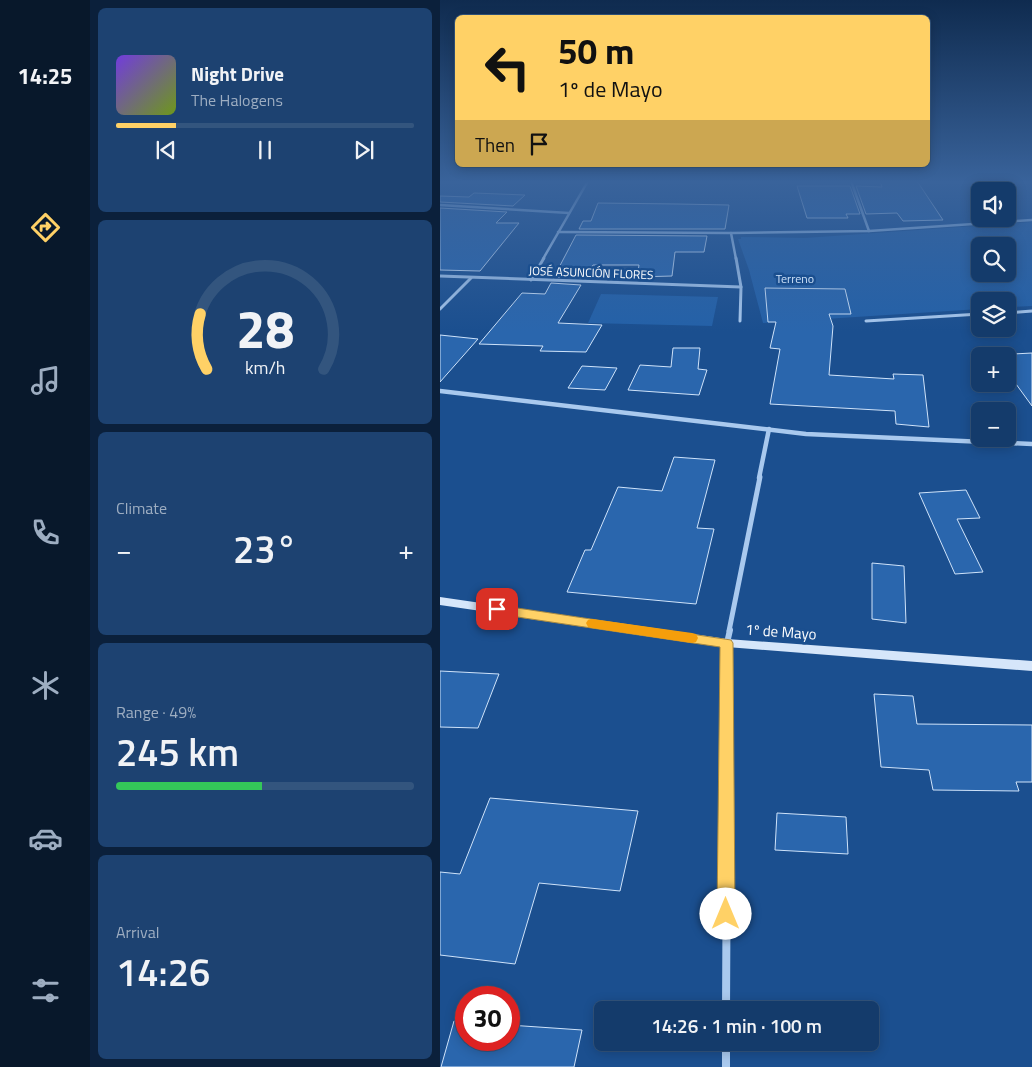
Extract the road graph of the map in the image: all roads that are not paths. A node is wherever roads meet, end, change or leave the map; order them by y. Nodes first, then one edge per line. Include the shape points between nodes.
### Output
1 (869, 231) joint
2 (872, 231) edge
3 (558, 232) joint
4 (731, 233) junction
5 (440, 276) edge
6 (471, 278) junction
7 (531, 280) junction
8 (741, 287) junction
9 (440, 309) edge
10 (1032, 311) edge
11 (1016, 312) edge
12 (971, 315) edge
13 (740, 321) dead end
14 (866, 321) dead end
15 (440, 391) edge
16 (769, 429) junction
17 (1032, 444) edge
18 (440, 601) edge
19 (726, 643) junction
20 (1032, 666) edge
21 (726, 1001) edge
22 (726, 1051) edge
23 (726, 1067) edge

1 - 2 street
1 - 4 street
3 - 4 street
3 - 7 street
4 - 8 street
5 - 6 street, JOSÉ ASUNCIÓN FLORES
6 - 7 street, JOSÉ ASUNCIÓN FLORES
6 - 9 street
7 - 8 street, JOSÉ ASUNCIÓN FLORES
8 - 13 street
10 - 11 street
12 - 14 street
15 - 16 street
16 - 17 street via 853,438
16 - 19 street
18 - 19 street, 1º de Mayo
19 - 20 street, 1º de Mayo
19 - 21 street
22 - 23 street

